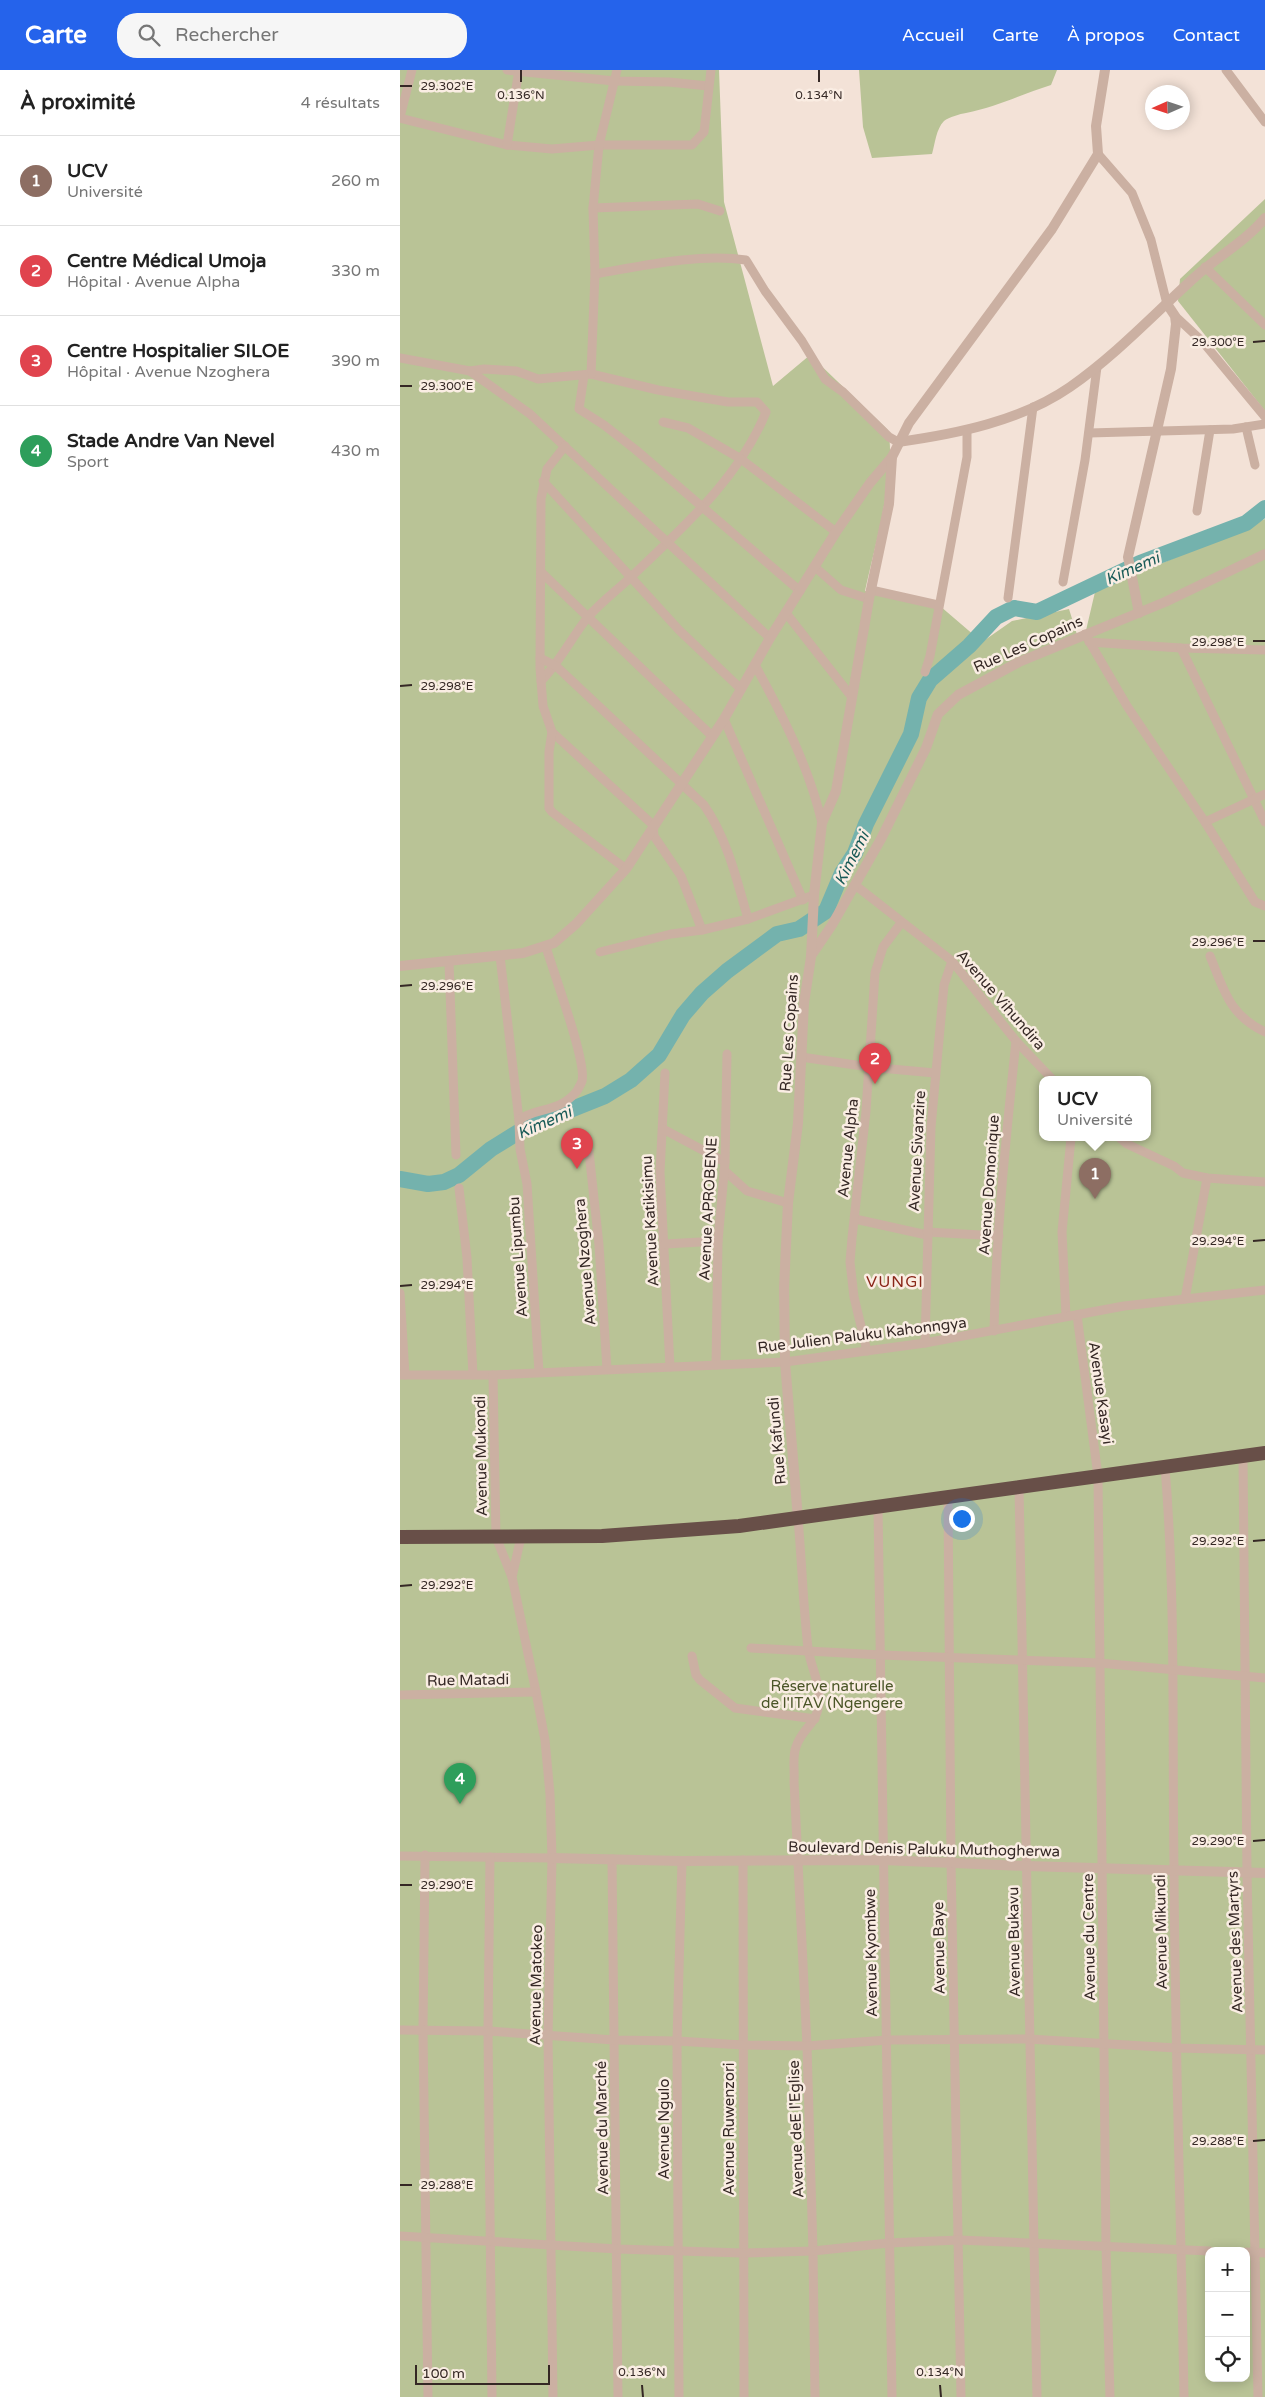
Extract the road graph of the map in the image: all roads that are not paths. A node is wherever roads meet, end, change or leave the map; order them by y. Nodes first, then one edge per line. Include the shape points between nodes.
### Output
1 (412, 70) edge
2 (507, 70) edge
3 (617, 70) edge
4 (711, 70) edge
5 (1105, 70) edge
6 (1226, 70) edge
7 (519, 71) edge
8 (614, 81) junction
9 (708, 86) junction
10 (400, 117) edge
11 (1265, 122) edge
12 (507, 145) junction
13 (599, 145) junction
14 (1098, 154) junction
15 (593, 208) junction
16 (720, 211) dead end
17 (1264, 221) edge
18 (1205, 267) junction
19 (595, 274) junction
20 (1166, 304) junction
21 (1175, 316) junction
22 (1265, 325) edge
23 (400, 358) edge
24 (1097, 367) junction
25 (470, 370) junction
26 (588, 374) junction
27 (1033, 407) junction
28 (1265, 417) edge
29 (663, 422) dead end
30 (1265, 424) edge
31 (1246, 427) junction
32 (967, 430) junction
33 (1157, 430) junction
34 (1210, 430) junction
35 (1089, 433) junction
36 (898, 442) junction
37 (565, 446) junction
38 (892, 457) junction
39 (741, 459) junction
40 (1255, 465) dead end
41 (543, 481) junction
42 (702, 508) junction
43 (1197, 511) dead end
44 (836, 532) junction
45 (667, 541) junction
46 (1265, 554) edge
47 (815, 567) junction
48 (541, 572) junction
49 (631, 576) junction
50 (1064, 582) dead end
51 (800, 591) junction
52 (870, 595) junction
53 (1008, 598) dead end
54 (938, 605) junction
55 (786, 613) junction
56 (1139, 613) junction
57 (588, 617) junction
58 (770, 638) junction
59 (1087, 638) junction
60 (1181, 648) junction
61 (1265, 650) edge
62 (540, 658) junction
63 (755, 665) junction
64 (556, 666) junction
65 (925, 672) dead end
66 (541, 682) junction
67 (741, 689) junction
68 (851, 696) junction
69 (724, 719) junction
70 (552, 732) junction
71 (712, 736) junction
72 (682, 782) junction
73 (1265, 794) edge
74 (1254, 799) junction
75 (1205, 822) junction
76 (1265, 822) edge
77 (822, 823) junction
78 (653, 825) junction
79 (626, 869) junction
80 (855, 885) junction
81 (814, 895) junction
82 (803, 900) junction
83 (1265, 906) edge
84 (748, 919) junction
85 (902, 924) junction
86 (702, 930) junction
87 (546, 947) junction
88 (600, 952) dead end
89 (500, 956) junction
90 (1210, 956) dead end
91 (811, 957) junction
92 (449, 962) junction
93 (952, 962) junction
94 (400, 966) edge
95 (1265, 1032) edge
96 (1016, 1041) junction
97 (727, 1054) dead end
98 (801, 1057) junction
99 (869, 1067) junction
100 (665, 1073) dead end
101 (935, 1073) junction
102 (1049, 1076) edge
103 (519, 1120) junction
104 (663, 1129) junction
105 (1071, 1141) edge
106 (1124, 1141) edge
107 (588, 1152) dead end
108 (456, 1155) dead end
109 (724, 1166) junction
110 (1207, 1178) junction
111 (1265, 1182) edge
112 (460, 1188) dead end
113 (788, 1203) junction
114 (854, 1219) junction
115 (927, 1234) junction
116 (999, 1236) junction
117 (718, 1241) junction
118 (665, 1244) junction
119 (1265, 1290) edge
120 (400, 1293) edge
121 (1185, 1299) junction
122 (1077, 1315) junction
123 (1066, 1316) junction
124 (994, 1331) junction
125 (925, 1343) junction
126 (866, 1351) junction
127 (785, 1362) junction
128 (716, 1365) junction
129 (670, 1367) junction
130 (607, 1369) junction
131 (539, 1372) junction
132 (403, 1375) edge
133 (472, 1375) junction
134 (493, 1375) junction
135 (1265, 1453) edge
136 (1243, 1457) junction
137 (1165, 1467) junction
138 (1098, 1476) junction
139 (1018, 1487) junction
140 (948, 1498) junction
141 (878, 1508) junction
142 (798, 1518) junction
143 (400, 1537) edge
144 (496, 1537) junction
145 (521, 1537) junction
146 (512, 1577) junction
147 (752, 1648) dead end
148 (808, 1651) junction
149 (880, 1655) junction
150 (692, 1656) dead end
151 (950, 1657) junction
152 (1024, 1661) junction
153 (1099, 1663) junction
154 (1172, 1671) junction
155 (1245, 1677) junction
156 (1265, 1678) edge
157 (536, 1692) junction
158 (400, 1695) edge
159 (815, 1718) junction
160 (425, 1855) junction
161 (400, 1856) edge
162 (490, 1857) junction
163 (552, 1858) junction
164 (612, 1859) junction
165 (743, 1860) junction
166 (797, 1860) junction
167 (883, 1860) junction
168 (682, 1861) junction
169 (951, 1862) junction
170 (1026, 1866) junction
171 (1102, 1868) junction
172 (1174, 1870) junction
173 (1247, 1872) junction
174 (1265, 1873) edge
175 (400, 2030) edge
176 (423, 2030) junction
177 (488, 2031) junction
178 (548, 2036) junction
179 (1029, 2039) junction
180 (614, 2040) junction
181 (887, 2040) junction
182 (954, 2040) junction
183 (677, 2041) junction
184 (1104, 2043) junction
185 (742, 2045) junction
186 (807, 2046) junction
187 (1176, 2048) junction
188 (1252, 2050) junction
189 (1265, 2050) edge
190 (400, 2236) edge
191 (427, 2237) junction
192 (489, 2240) junction
193 (958, 2240) junction
194 (889, 2243) junction
195 (552, 2244) junction
196 (1033, 2244) junction
197 (1106, 2247) junction
198 (618, 2249) junction
199 (1180, 2250) junction
200 (814, 2251) junction
201 (1205, 2251) edge
202 (678, 2252) junction
203 (1250, 2252) edge
204 (743, 2253) junction
205 (1265, 2253) edge
206 (428, 2397) edge
207 (492, 2397) edge
208 (553, 2397) edge
209 (618, 2397) edge
210 (679, 2397) edge
211 (744, 2397) edge
212 (815, 2397) edge
213 (892, 2397) edge
214 (961, 2397) edge
215 (1037, 2397) edge
216 (1110, 2397) edge
217 (1184, 2397) edge
218 (1258, 2397) edge

1 - 10 street
2 - 7 street
3 - 8 street
4 - 9 street
5 - 14 street via 1096,126
6 - 11 street
7 - 8 street
7 - 12 street
8 - 9 street
8 - 13 street
9 - 13 street via 704,132 692,145
10 - 12 street
12 - 13 street via 552,148
13 - 15 street
14 - 20 street via 1132,193 1151,240
14 - 36 street via 1052,229
15 - 16 street via 698,204
15 - 19 street
17 - 18 street
18 - 20 street
18 - 22 street
19 - 26 street
19 - 36 street via 682,262 746,260 825,379
20 - 21 street
20 - 24 street
21 - 28 street via 1202,341
21 - 33 street via 1171,369
23 - 25 street
24 - 27 street via 1069,388
24 - 35 street
25 - 26 street via 516,371 538,378
25 - 37 street via 530,414
26 - 39 street via 667,392 728,402 757,402 766,412
26 - 42 street via 579,409 630,445
27 - 32 street
27 - 53 street
29 - 39 street via 688,428
30 - 31 street
31 - 34 street
31 - 40 street
32 - 36 street
32 - 54 street via 967,457
33 - 34 street
33 - 35 street
33 - 56 street via 1128,557
34 - 43 street
35 - 50 street
36 - 38 street
37 - 41 street
37 - 45 street
38 - 44 street
38 - 52 street via 889,504
39 - 42 street
39 - 44 street
41 - 48 street
41 - 49 street
42 - 45 street
42 - 51 street
44 - 47 street
45 - 49 street
45 - 58 street
46 - 56 street, Rue Les Copains
47 - 51 street
47 - 52 street via 841,590
48 - 57 street
48 - 62 street
49 - 57 street
49 - 67 street via 679,630
51 - 55 street
52 - 54 street
52 - 68 street
54 - 65 street
55 - 58 street
55 - 68 street
56 - 59 street, Rue Les Copains
57 - 64 street
57 - 71 street
58 - 63 street
59 - 60 street
59 - 75 street via 1127,706
59 - 80 street, Rue Les Copains via 1019,662 958,695 938,714 926,748
60 - 61 street
60 - 74 street
62 - 64 street
62 - 66 street
63 - 67 street
63 - 77 street via 806,768
64 - 66 street
64 - 72 street
66 - 70 street via 543,706
67 - 69 street
68 - 77 street via 836,791
69 - 71 street
69 - 82 street
70 - 78 street
70 - 79 street via 549,808
71 - 72 street
72 - 78 street
72 - 84 street via 715,822
73 - 74 street
74 - 75 street
74 - 76 street
75 - 83 street via 1255,902
77 - 81 street
78 - 79 street
78 - 86 street via 654,836 681,876
79 - 87 street via 564,936
80 - 85 street, Avenue Vihundira
80 - 91 street, Rue Les Copains
81 - 82 street
81 - 91 street
82 - 84 street
84 - 86 street
85 - 93 street, Avenue Vihundira
85 - 99 street, Avenue Alpha via 884,947 875,973
86 - 88 street
87 - 89 street
87 - 103 street via 572,1030 582,1081 576,1092 555,1109 528,1113
89 - 92 street
89 - 103 street, Avenue Lipumbu
90 - 95 street via 1234,1011
91 - 98 street, Rue Les Copains
92 - 94 street
92 - 108 street
93 - 96 street, Avenue Vihundira
93 - 101 street, Avenue Sivanzire via 944,985
96 - 102 street, Avenue Vihundira
96 - 116 street, Avenue Domonique
97 - 109 street, Avenue APROBENE
98 - 99 street
98 - 113 street, Rue Les Copains via 798,1123
99 - 101 street
99 - 114 street, Avenue Alpha
100 - 104 street, Avenue Katikisimu
101 - 115 street, Avenue Sivanzire
103 - 131 street, Avenue Lipumbu via 520,1149 527,1184
104 - 109 street
104 - 118 street, Avenue Katikisimu via 660,1172
105 - 123 street via 1062,1232
106 - 110 street via 1183,1173
107 - 130 street, Avenue Nzoghera via 598,1236
109 - 113 street via 747,1191
109 - 117 street, Avenue APROBENE
110 - 111 street
110 - 121 street
112 - 133 street via 468,1258
113 - 127 street, Rue Les Copains
114 - 115 street
114 - 126 street, Avenue Alpha via 850,1262
115 - 116 street
115 - 125 street, Avenue Sivanzire
116 - 124 street, Avenue Domonique
117 - 118 street
117 - 128 street, Avenue APROBENE
118 - 129 street, Avenue Katikisimu
119 - 121 street, Rue Julien Paluku Kahonngya
120 - 132 street
121 - 122 street, Rue Julien Paluku Kahonngya
122 - 123 street, Rue Julien Paluku Kahonngya
122 - 138 street, Avenue Kasayi
123 - 124 street, Rue Julien Paluku Kahonngya
124 - 125 street, Rue Julien Paluku Kahonngya
125 - 126 street, Rue Julien Paluku Kahonngya
126 - 127 street, Rue Julien Paluku Kahonngya
127 - 128 street, Rue Julien Paluku Kahonngya
127 - 142 street, Rue Kafundi
128 - 129 street, Rue Julien Paluku Kahonngya
129 - 130 street, Rue Julien Paluku Kahonngya
130 - 131 street, Rue Julien Paluku Kahonngya
131 - 134 street, Rue Julien Paluku Kahonngya
132 - 133 street, Rue Julien Paluku Kahonngya
133 - 134 street, Rue Julien Paluku Kahonngya
134 - 144 street, Avenue Mukondi
135 - 136 highway
136 - 137 highway
136 - 155 street, Avenue des Martyrs
137 - 138 highway
137 - 154 street, Avenue Mikundi via 1171,1539
138 - 139 highway
138 - 153 street, Avenue du Centre
139 - 140 highway
139 - 152 street, Avenue Bukavu
140 - 141 highway
140 - 151 street, Avenue Baye
141 - 142 highway
141 - 149 street, Avenue Kyombwe
142 - 145 highway via 640,1534
142 - 148 street
143 - 144 highway
144 - 145 highway
144 - 146 street
145 - 146 street
146 - 157 street, Avenue Matokeo
147 - 148 street
148 - 149 street
148 - 159 street via 818,1679 820,1698
149 - 151 street
149 - 167 street, Avenue Kyombwe
150 - 159 street via 700,1680 735,1708
151 - 152 street
151 - 169 street, Avenue Baye
152 - 153 street
152 - 170 street, Avenue Bukavu
153 - 154 street
153 - 171 street, Avenue du Centre
154 - 155 street
154 - 172 street, Avenue Mikundi
155 - 156 street
155 - 173 street, Avenue des Martyrs
157 - 158 street, Rue Matadi
157 - 163 street, Avenue Matokeo via 544,1740
159 - 166 street, Avenue deE l'Eglise via 795,1748
160 - 161 street
160 - 162 street
160 - 176 street
162 - 163 street
162 - 177 street
163 - 164 street, Boulevard Denis Paluku Muthogherwa
163 - 178 street, Avenue Matokeo
164 - 168 street, Boulevard Denis Paluku Muthogherwa
164 - 180 street, Avenue du Marché
165 - 166 street, Boulevard Denis Paluku Muthogherwa
165 - 168 street, Boulevard Denis Paluku Muthogherwa
165 - 185 street, Avenue Ruwenzori
166 - 167 street, Boulevard Denis Paluku Muthogherwa
166 - 186 street, Avenue deE l'Eglise
167 - 169 street, Boulevard Denis Paluku Muthogherwa
167 - 181 street, Avenue Kyombwe
168 - 183 street, Avenue Ngulo
169 - 170 street, Boulevard Denis Paluku Muthogherwa
169 - 182 street, Avenue Baye
170 - 171 street, Boulevard Denis Paluku Muthogherwa
170 - 179 street, Avenue Bukavu
171 - 172 street, Boulevard Denis Paluku Muthogherwa
171 - 184 street, Avenue du Centre
172 - 173 street, Boulevard Denis Paluku Muthogherwa
172 - 187 street, Avenue Mikundi
173 - 174 street, Boulevard Denis Paluku Muthogherwa
173 - 188 street, Avenue des Martyrs
175 - 176 street
176 - 177 street
176 - 191 street
177 - 178 street
177 - 192 street
178 - 180 street
178 - 195 street, Avenue Matokeo
179 - 182 street
179 - 184 street
179 - 196 street, Avenue Bukavu
180 - 183 street
180 - 198 street, Avenue du Marché
181 - 182 street
181 - 186 street
181 - 194 street, Avenue Kyombwe
182 - 193 street, Avenue Baye
183 - 185 street
183 - 202 street, Avenue Ngulo
184 - 187 street
184 - 197 street, Avenue du Centre
185 - 186 street
185 - 204 street, Avenue Ruwenzori
186 - 200 street, Avenue deE l'Eglise
187 - 188 street
187 - 199 street, Avenue Mikundi
188 - 189 street
188 - 203 street, Avenue des Martyrs
190 - 191 street
191 - 192 street
191 - 206 street
192 - 195 street
192 - 207 street
193 - 194 street
193 - 196 street
193 - 214 street, Avenue Baye
194 - 200 street
194 - 213 street, Avenue Kyombwe
195 - 198 street
195 - 208 street, Avenue Matokeo
196 - 197 street
196 - 215 street, Avenue Bukavu
197 - 199 street
197 - 216 street, Avenue du Centre
198 - 202 street
198 - 209 street, Avenue du Marché
199 - 201 street
199 - 217 street, Avenue Mikundi
200 - 204 street
200 - 212 street, Avenue deE l'Eglise
202 - 204 street
202 - 210 street, Avenue Ngulo
203 - 205 street
203 - 218 street, Avenue des Martyrs
204 - 211 street, Avenue Ruwenzori

